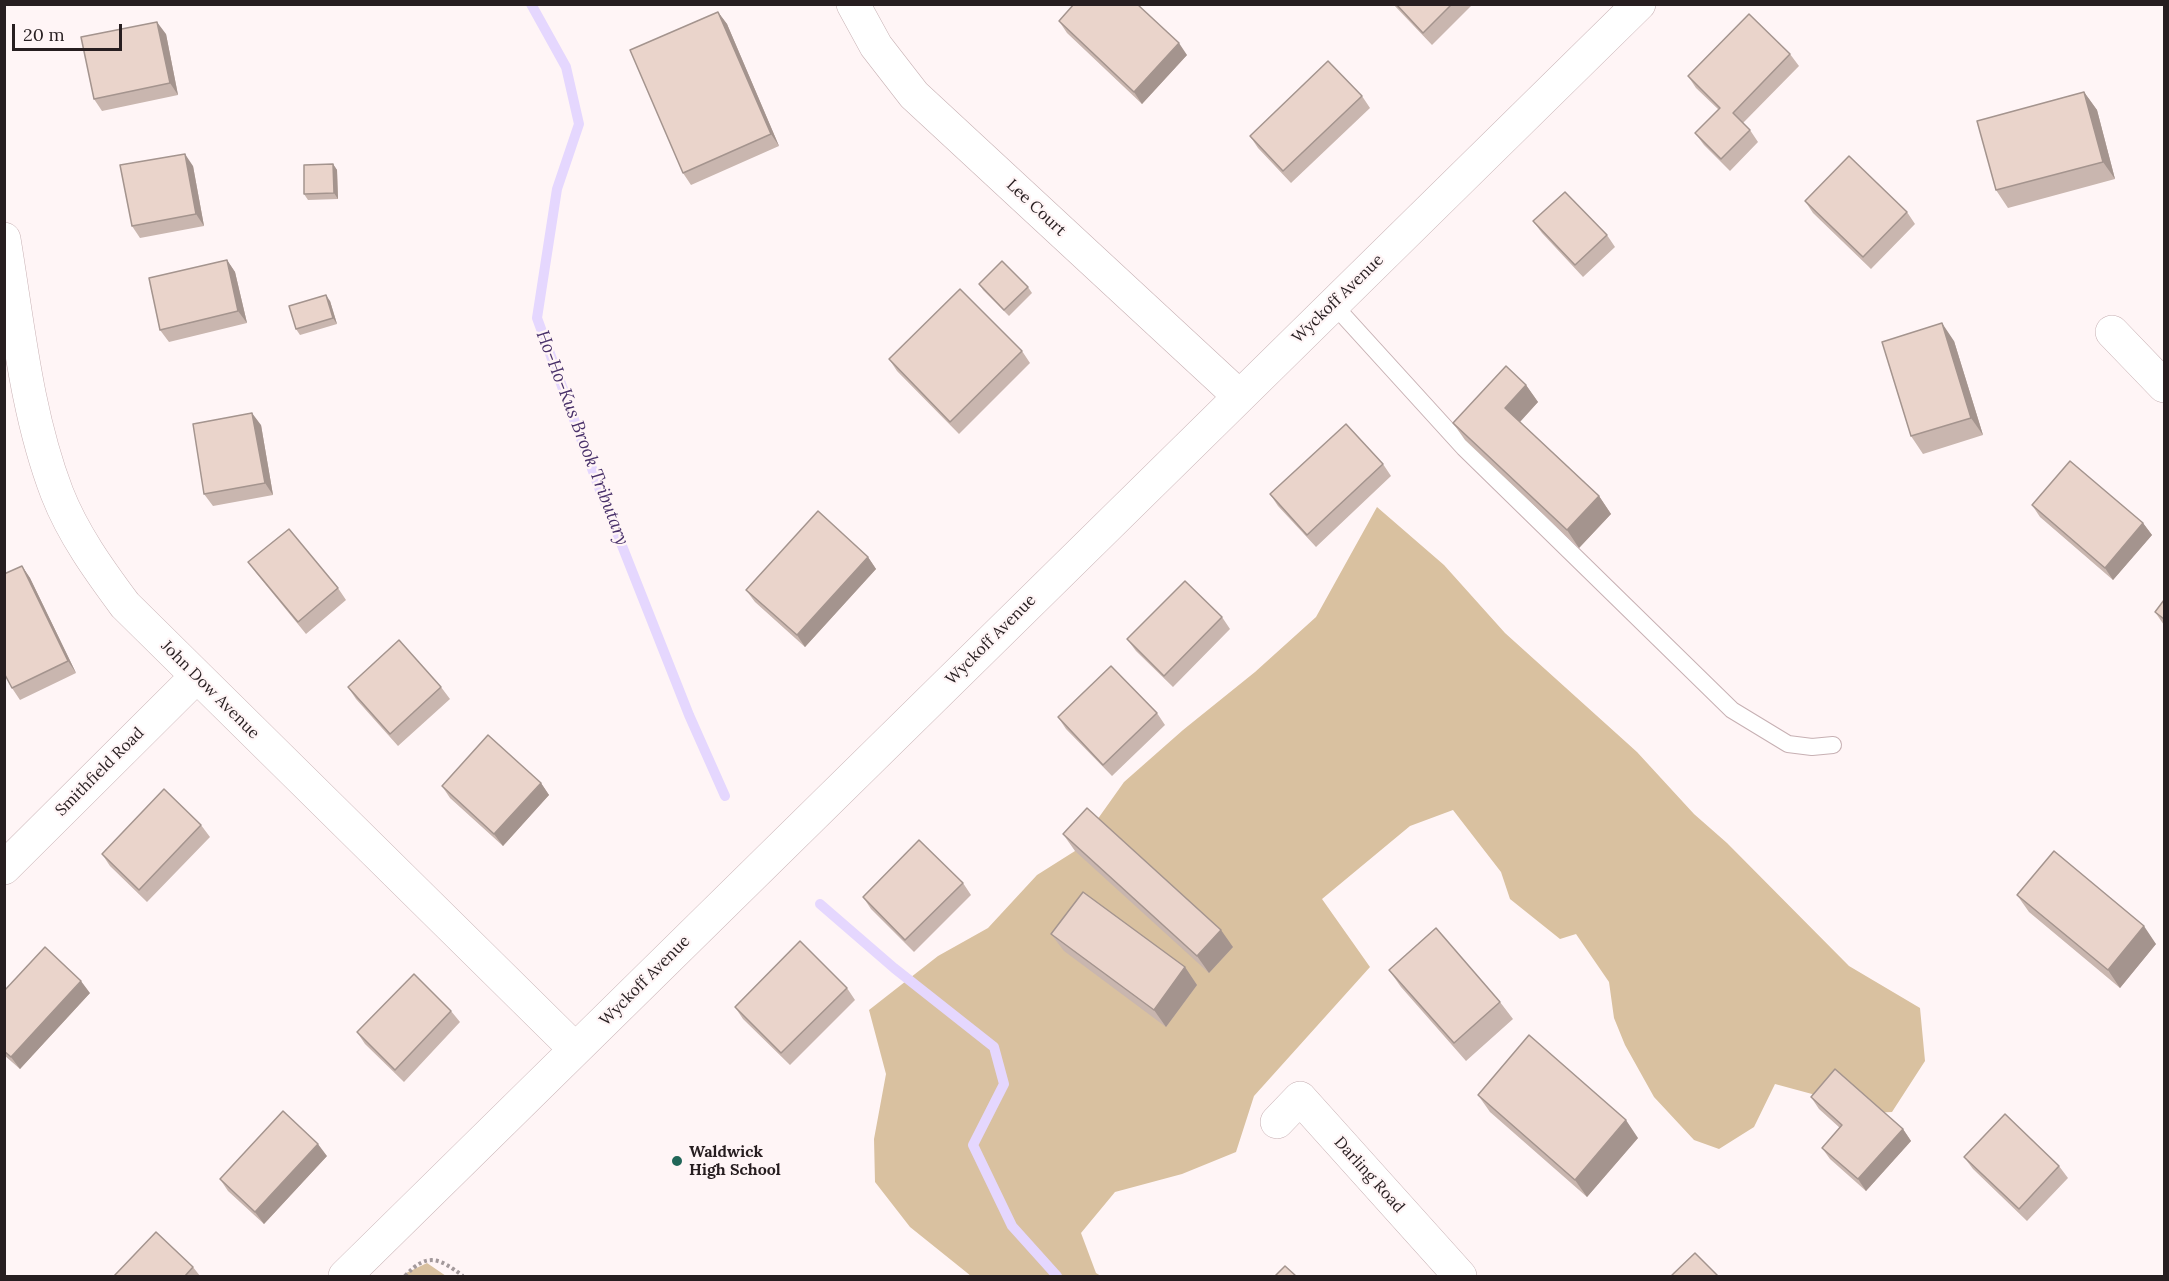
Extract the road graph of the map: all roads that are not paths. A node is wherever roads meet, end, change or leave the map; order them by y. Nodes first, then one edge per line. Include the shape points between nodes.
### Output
1 (853, 4) edge
2 (1639, 4) edge
3 (4, 239) edge
4 (1333, 304) junction
5 (2112, 332) dead end
6 (2164, 386) edge
7 (1239, 396) junction
8 (196, 677) junction
9 (1833, 745) dead end
10 (4, 868) edge
11 (575, 1049) junction
12 (1277, 1122) dead end
13 (345, 1276) edge
14 (1460, 1276) edge

1 - 7 street, Lee Court via 876,46 914,95
2 - 4 street, Wyckoff Avenue
3 - 8 street, John Dow Avenue via 39,440 58,495 87,552 125,605
4 - 7 street, Wyckoff Avenue
4 - 9 lane via 1464,448 1732,710 1788,744
5 - 6 street
7 - 11 street, Wyckoff Avenue
8 - 10 street, Smithfield Road
8 - 11 street, John Dow Avenue
11 - 13 street, Wyckoff Avenue
12 - 14 street, Darling Road via 1300,1098

